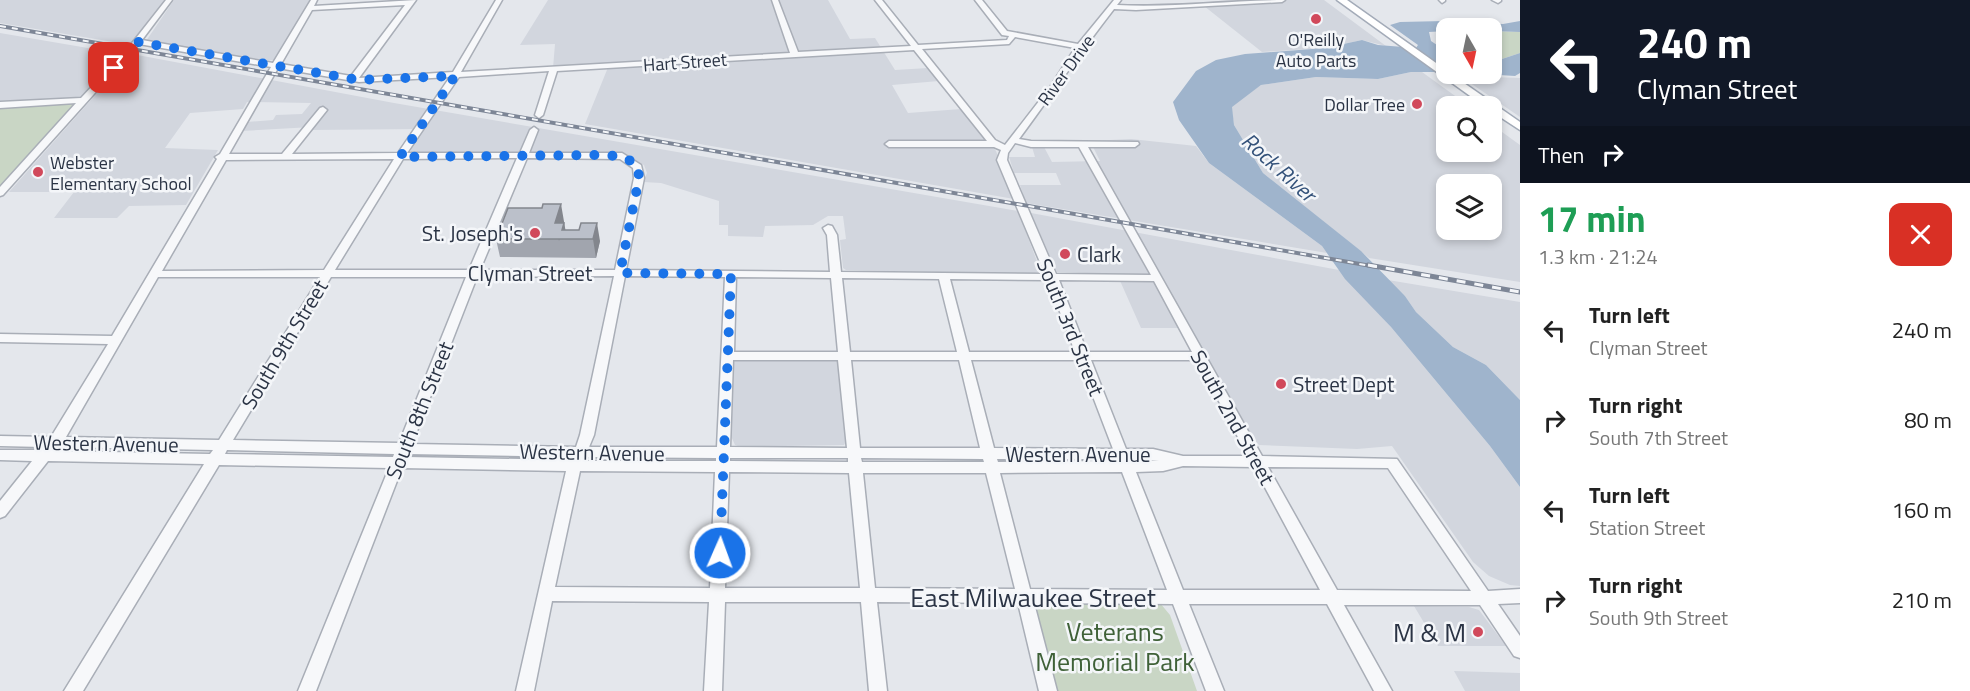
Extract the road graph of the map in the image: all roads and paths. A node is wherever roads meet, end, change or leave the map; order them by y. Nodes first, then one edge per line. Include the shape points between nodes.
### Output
1 (169, 0) edge
2 (499, 0) edge
3 (775, 0) edge
4 (878, 0) edge
5 (978, 0) edge
6 (1271, 0) edge
7 (1282, 0) edge
8 (1329, 0) edge
9 (1341, 0) edge
10 (413, 2) edge
11 (1116, 3) edge
12 (311, 4) edge
13 (1013, 35) junction
14 (138, 42) junction
15 (1080, 47) junction
16 (915, 48) junction
17 (795, 55) junction
18 (276, 66) junction
19 (553, 70) junction
20 (455, 76) junction
21 (353, 79) junction
22 (1462, 96) edge
23 (83, 100) junction
24 (0, 105) edge
25 (323, 110) dead end
26 (539, 115) dead end
27 (1502, 125) edge
28 (1520, 127) edge
29 (534, 130) dead end
30 (1520, 139) edge
31 (1014, 140) junction
32 (889, 144) dead end
33 (994, 144) junction
34 (1082, 144) junction
35 (1135, 144) dead end
36 (1006, 149) junction
37 (285, 156) junction
38 (220, 157) junction
39 (400, 157) junction
40 (522, 157) junction
41 (0, 193) edge
42 (828, 228) dead end
43 (328, 273) junction
44 (473, 273) junction
45 (620, 273) junction
46 (154, 274) junction
47 (731, 274) junction
48 (836, 275) junction
49 (944, 276) junction
50 (1052, 277) junction
51 (1158, 278) junction
52 (0, 338) edge
53 (115, 340) junction
54 (963, 355) junction
55 (726, 356) junction
56 (845, 356) junction
57 (1083, 356) junction
58 (1199, 356) junction
59 (0, 441) edge
60 (55, 442) junction
61 (219, 453) junction
62 (0, 455) edge
63 (402, 455) junction
64 (45, 456) junction
65 (578, 459) junction
66 (723, 460) junction
67 (856, 460) junction
68 (1123, 460) junction
69 (991, 461) junction
70 (1258, 461) junction
71 (0, 512) edge
72 (545, 594) junction
73 (718, 596) junction
74 (869, 596) junction
75 (1520, 596) edge
76 (1025, 598) junction
77 (1178, 598) junction
78 (1332, 598) junction
79 (1484, 598) junction
80 (1520, 650) edge
81 (73, 691) edge
82 (307, 691) edge
83 (525, 691) edge
84 (713, 691) edge
85 (878, 691) edge
86 (1048, 691) edge
87 (1215, 691) edge
88 (1383, 691) edge

1 - 14 street
2 - 20 street, South 9th Street
3 - 17 street
4 - 16 street
5 - 13 street via 1005,33
6 - 7 street
6 - 11 street via 1136,8
8 - 22 main road
9 - 28 main road
10 - 12 street
10 - 21 street
11 - 15 street, River Drive
12 - 18 street
13 - 15 street
13 - 16 street, Hart Street via 1009,42
14 - 18 street, Hart Street
14 - 23 street
15 - 31 street, River Drive
16 - 17 street, Hart Street
16 - 33 street
17 - 19 street, Hart Street
18 - 21 street, Hart Street
18 - 38 street
19 - 20 street, Hart Street
19 - 26 street
20 - 21 street, Hart Street
20 - 39 street, South 9th Street
23 - 24 street
23 - 41 street
25 - 37 street
27 - 30 main road
29 - 40 street, South 8th Street
31 - 34 street
31 - 36 street, River Drive
32 - 33 street
33 - 36 street
34 - 35 street
34 - 51 street, South 2nd Street
36 - 50 street, South 3rd Street via 1002,160
37 - 38 street
37 - 39 street
38 - 46 street
39 - 40 street
39 - 43 street, South 9th Street
40 - 44 street, South 8th Street
40 - 45 street via 622,156 638,167
42 - 48 street
43 - 44 street, Clyman Street
43 - 46 street, Clyman Street
43 - 61 street, South 9th Street
44 - 45 street, Clyman Street
44 - 63 street, South 8th Street
45 - 47 street, Clyman Street
45 - 65 street via 587,435
46 - 53 street
47 - 48 street, Clyman Street
47 - 55 street
48 - 49 street, Clyman Street
48 - 56 street
49 - 50 street, Clyman Street
49 - 54 street
50 - 51 street, Clyman Street
50 - 57 street, South 3rd Street
51 - 58 street, South 2nd Street
52 - 53 street
53 - 60 street
54 - 56 street
54 - 57 street
54 - 69 street
55 - 56 street
55 - 66 street
56 - 67 street
57 - 58 street
57 - 68 street, South 3rd Street
58 - 70 street, South 2nd Street
59 - 60 street, Western Avenue
60 - 61 street, Western Avenue
60 - 64 street
61 - 63 street, Western Avenue
61 - 64 street, Western Avenue
61 - 81 street, South 9th Street
62 - 64 street, Western Avenue
63 - 65 street, Western Avenue
63 - 82 street, South 8th Street
64 - 71 street
65 - 66 street, Western Avenue
65 - 72 street
66 - 67 street, Western Avenue
66 - 73 street
67 - 69 street, Western Avenue
67 - 74 street
68 - 69 street, Western Avenue
68 - 70 street, Western Avenue via 1162,466 1183,460
68 - 77 street, South 3rd Street
69 - 76 street
70 - 78 street, South 2nd Street
70 - 79 street, Western Avenue via 1392,463
72 - 73 street, East Milwaukee Street
72 - 83 street
73 - 74 street, East Milwaukee Street
73 - 84 street
74 - 76 street, East Milwaukee Street
74 - 85 street
75 - 79 street, East Milwaukee Street
76 - 77 street, East Milwaukee Street
76 - 86 street
77 - 78 street, East Milwaukee Street
77 - 87 street, South 3rd Street
78 - 79 street, East Milwaukee Street
78 - 88 street, South 2nd Street
79 - 80 street

